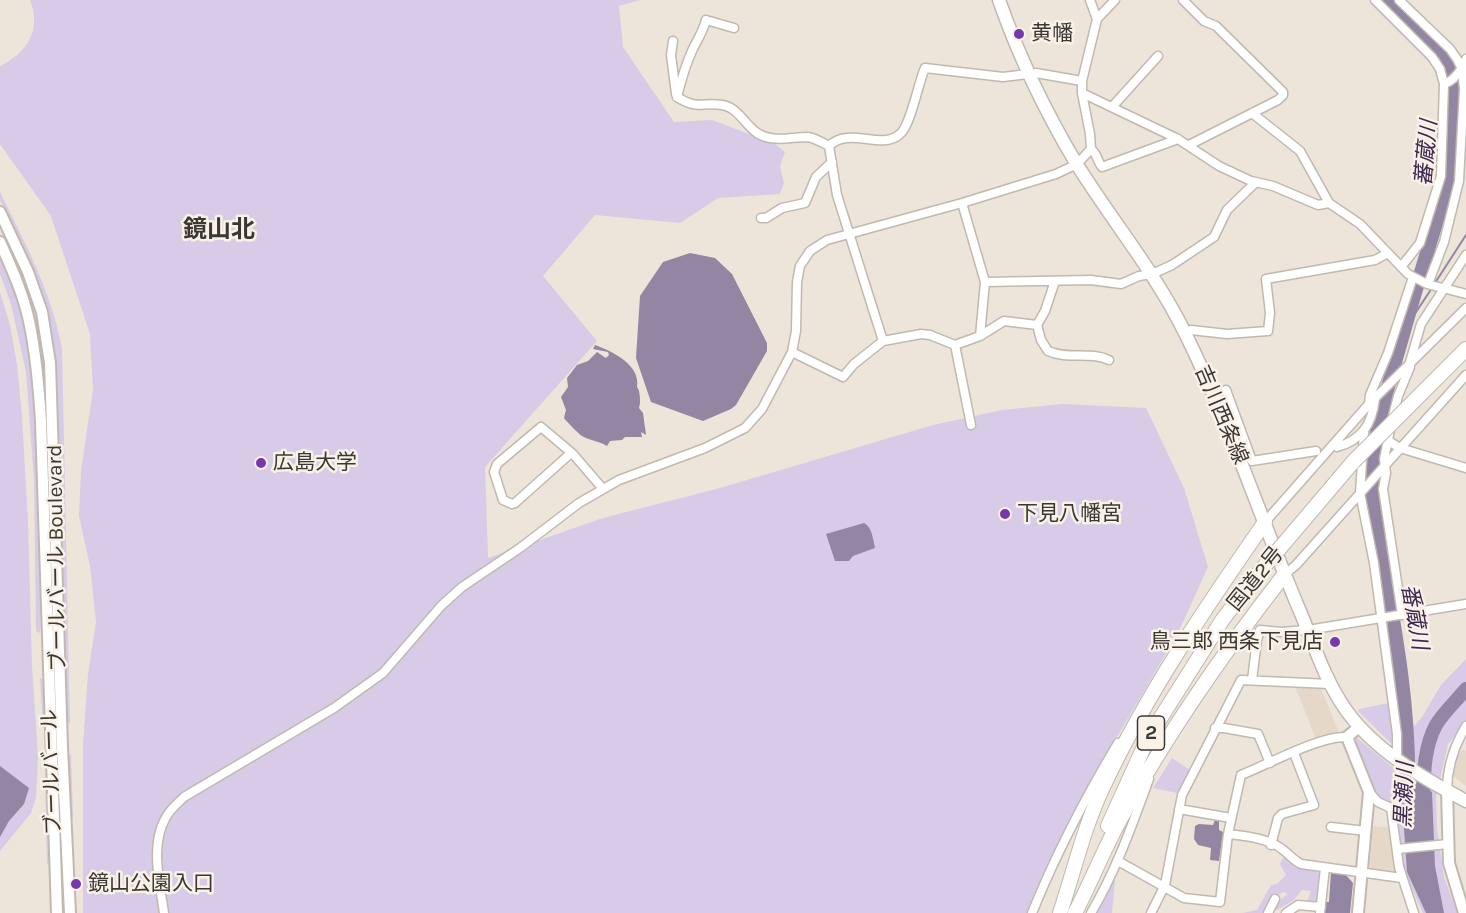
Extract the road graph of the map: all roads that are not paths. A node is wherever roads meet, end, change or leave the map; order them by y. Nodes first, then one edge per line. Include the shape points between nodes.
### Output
1 (999, 0) edge
2 (1090, 0) edge
3 (1115, 0) edge
4 (1183, 0) edge
5 (1376, 0) edge
6 (1399, 0) edge
7 (1097, 19) junction
8 (734, 28) dead end
9 (673, 41) dead end
10 (1158, 56) dead end
11 (1466, 59) edge
12 (1462, 70) junction
13 (1028, 73) junction
14 (1082, 81) junction
15 (1446, 84) junction
16 (1082, 93) junction
17 (677, 97) junction
18 (1112, 107) junction
19 (1252, 113) junction
20 (1178, 139) junction
21 (829, 146) junction
22 (1190, 146) junction
23 (1091, 149) junction
24 (832, 162) junction
25 (1077, 164) junction
26 (1256, 182) junction
27 (963, 203) junction
28 (1329, 203) junction
29 (0, 212) edge
30 (761, 218) dead end
31 (849, 233) junction
32 (0, 242) edge
33 (1388, 253) junction
34 (1466, 255) edge
35 (1401, 267) junction
36 (1152, 274) junction
37 (1414, 277) junction
38 (1055, 281) junction
39 (985, 282) junction
40 (1429, 284) junction
41 (1445, 288) junction
42 (1466, 294) edge
43 (1466, 308) edge
44 (1037, 325) junction
45 (1186, 334) junction
46 (981, 336) junction
47 (883, 342) junction
48 (955, 345) junction
49 (1466, 349) edge
50 (792, 352) junction
51 (1109, 360) dead end
52 (1411, 364) junction
53 (1466, 375) edge
54 (1226, 390) dead end
55 (1372, 402) junction
56 (970, 425) dead end
57 (1364, 435) junction
58 (1238, 437) junction
59 (1387, 440) junction
60 (1337, 447) dead end
61 (1400, 448) junction
62 (1316, 451) dead end
63 (571, 453) junction
64 (1384, 466) junction
65 (1466, 468) edge
66 (603, 489) junction
67 (1360, 493) junction
68 (1265, 522) junction
69 (1284, 575) junction
70 (1466, 604) edge
71 (1402, 615) junction
72 (1381, 618) junction
73 (1308, 630) junction
74 (1252, 680) junction
75 (1330, 684) junction
76 (1359, 726) junction
77 (1466, 726) edge
78 (1215, 728) junction
79 (1172, 733) junction
80 (1347, 737) junction
81 (1127, 738) junction
82 (1294, 753) junction
83 (1398, 759) junction
84 (1270, 763) junction
85 (1448, 791) junction
86 (1369, 792) junction
87 (1466, 801) edge
88 (1179, 809) junction
89 (1231, 818) junction
90 (1331, 827) dead end
91 (1366, 831) junction
92 (1228, 834) junction
93 (1272, 845) junction
94 (1445, 845) junction
95 (1399, 849) junction
96 (1118, 861) junction
97 (1325, 868) junction
98 (1362, 872) junction
99 (1402, 878) junction
100 (1164, 889) junction
101 (1275, 899) dead end
102 (1321, 910) edge
103 (1464, 911) edge
104 (57, 913) edge
105 (70, 913) edge
106 (164, 913) edge
107 (1032, 913) edge
108 (1060, 913) edge
109 (1069, 913) edge
110 (1075, 913) edge
111 (1091, 913) edge
112 (1151, 913) edge
113 (1268, 913) edge
114 (1286, 913) edge
115 (1358, 913) edge
116 (1414, 913) edge

1 - 13 main road, 吉川西条線
2 - 7 street
3 - 7 street
4 - 19 street via 1204,21 1216,26 1282,92 1278,100
5 - 15 street via 1432,57
6 - 12 street via 1450,50
7 - 14 street
8 - 17 street via 706,20
9 - 17 street via 670,55
10 - 18 street
11 - 12 street
12 - 15 street
12 - 40 street via 1459,181
13 - 14 street
13 - 21 street via 1003,77 924,68 901,134 892,139 845,138
13 - 25 main road, 吉川西条線
14 - 16 street
15 - 35 street via 1441,176 1420,243
16 - 18 street
16 - 23 street
17 - 21 street via 691,105 732,108 758,134 790,140 810,137
18 - 20 street
19 - 22 street
19 - 28 street via 1303,154
20 - 22 street
20 - 23 street via 1102,167
21 - 24 street
22 - 26 street via 1219,166
23 - 25 street
24 - 30 street via 816,177 805,203
24 - 31 street
25 - 27 street
25 - 36 main road, 吉川西条線
26 - 28 street via 1318,205
26 - 36 street via 1227,210 1214,237
27 - 31 street
27 - 39 street
28 - 33 street via 1360,224
29 - 105 street, ブールバール Boulevard via 42,312 50,363
31 - 47 street
31 - 50 street via 818,244 800,266
32 - 104 street, ブールバール via 28,319 37,366
33 - 35 street
33 - 45 street via 1375,260 1266,279 1268,331 1227,334 1191,330
34 - 41 street
35 - 37 street
36 - 38 street via 1121,284
36 - 45 main road, 吉川西条線
37 - 40 street
37 - 55 street via 1370,395
38 - 39 street
38 - 44 street
39 - 46 street
40 - 41 street
41 - 42 street
41 - 52 street via 1421,324
43 - 52 street
44 - 46 street via 1004,321
44 - 51 street via 1048,351
45 - 58 main road, 吉川西条線
46 - 48 street
47 - 48 street via 921,334
47 - 50 street via 843,377
48 - 56 street
49 - 109 highway, 国道2号 / 2, bridge via 1353,462 1223,619 1148,738
50 - 66 street via 762,409 744,428
52 - 55 street
52 - 59 street
53 - 61 street
54 - 58 street
55 - 57 street via 1373,412
55 - 68 street
57 - 59 street
57 - 60 street
57 - 67 street
58 - 62 street via 1252,461
58 - 68 main road, 吉川西条線
59 - 61 street
59 - 64 street
61 - 64 street
61 - 65 street
63 - 63 street via 541,427 497,464 494,472 503,500 515,502
63 - 66 street
64 - 67 street
64 - 71 street via 1383,489
66 - 106 street via 462,587 383,673 334,708 183,797 166,816 158,840
67 - 69 street
67 - 72 street
68 - 69 main road, 吉川西条線
68 - 81 highway via 1215,592
69 - 73 main road, 吉川西条線
69 - 79 highway via 1226,651
70 - 71 street
71 - 72 street
72 - 73 street
72 - 83 street
73 - 74 street via 1260,630
73 - 75 main road, 吉川西条線
74 - 75 street
74 - 78 street via 1241,680
75 - 76 main road, 吉川西条線
76 - 80 street
76 - 83 main road, 吉川西条線
77 - 85 street via 1455,745 1447,776
78 - 84 street via 1258,734
78 - 88 street
79 - 96 street via 1151,773
79 - 110 highway via 1121,819
80 - 82 street
80 - 86 street
81 - 107 street via 1121,738 1079,810
81 - 108 highway via 1102,789
82 - 84 street
82 - 93 street via 1314,805 1282,814
83 - 85 main road, 吉川西条線
84 - 89 street via 1241,776
85 - 87 main road, 吉川西条線
85 - 94 street
86 - 91 street
86 - 95 street via 1391,808
88 - 89 street
88 - 100 street
89 - 92 street
90 - 91 street
91 - 98 street
92 - 93 street
92 - 100 street via 1220,902 1184,898
93 - 97 street via 1301,864
94 - 95 street
94 - 103 street
95 - 99 street
96 - 100 street
96 - 111 street
97 - 98 street
97 - 102 street
98 - 99 street
98 - 115 street
99 - 116 street
100 - 112 street
101 - 113 street
102 - 114 street via 1298,905

